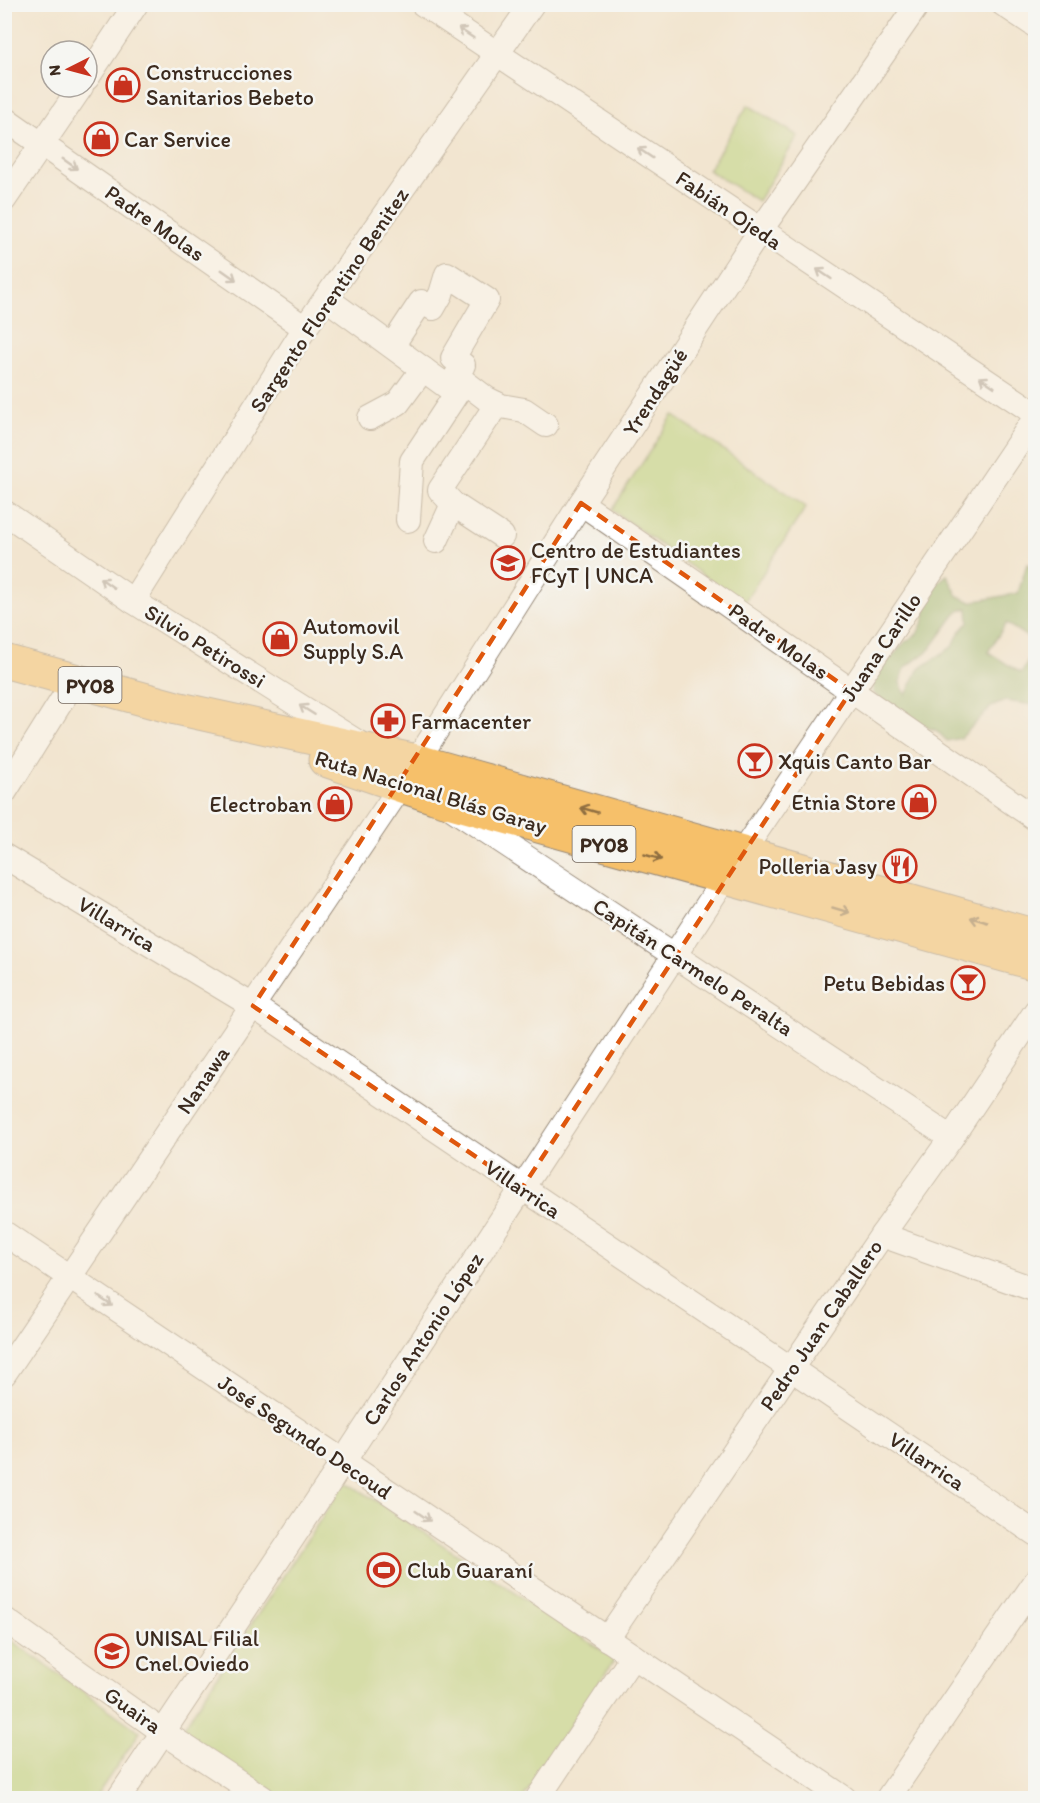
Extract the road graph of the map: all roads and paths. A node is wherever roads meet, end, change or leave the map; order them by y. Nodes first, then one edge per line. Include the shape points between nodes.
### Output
1 (136, 4) edge
2 (423, 4) edge
3 (532, 4) edge
4 (918, 4) edge
5 (1003, 4) edge
6 (1035, 27) edge
7 (499, 54) junction
8 (99, 60) edge
9 (73, 99) edge
10 (4, 118) edge
11 (43, 145) junction
12 (4, 200) edge
13 (760, 231) junction
14 (327, 299) junction
15 (305, 328) junction
16 (392, 346) junction
17 (423, 369) junction
18 (461, 380) junction
19 (497, 404) junction
20 (1035, 416) edge
21 (370, 418) dead end
22 (546, 425) dead end
23 (581, 503) junction
24 (453, 504) junction
25 (4, 512) edge
26 (408, 520) dead end
27 (502, 536) dead end
28 (436, 541) dead end
29 (133, 601) junction
30 (4, 661) edge
31 (74, 681) junction
32 (851, 691) junction
33 (176, 708) junction
34 (373, 752) junction
35 (409, 773) junction
36 (4, 792) edge
37 (434, 797) junction
38 (1035, 819) edge
39 (4, 856) edge
40 (734, 866) junction
41 (1035, 936) edge
42 (675, 955) junction
43 (1035, 964) edge
44 (253, 1006) junction
45 (1035, 1011) edge
46 (951, 1138) junction
47 (522, 1188) junction
48 (4, 1233) edge
49 (882, 1235) junction
50 (70, 1278) junction
51 (1035, 1290) edge
52 (791, 1370) junction
53 (4, 1374) edge
54 (343, 1462) junction
55 (1035, 1534) edge
56 (1035, 1581) edge
57 (4, 1619) edge
58 (607, 1639) junction
59 (633, 1656) junction
60 (163, 1732) junction
61 (119, 1798) edge
62 (262, 1798) edge
63 (538, 1798) edge
64 (844, 1798) edge
65 (888, 1798) edge

1 - 8 street
7 -> 2 street, Fabián Ojeda
3 - 7 street, Sargento Florentino Benitez
4 - 13 street, Yrendagüé
5 - 6 street
13 -> 7 street, Fabián Ojeda
7 - 14 street, Sargento Florentino Benitez
9 - 11 street
10 - 11 street, Padre Molas
11 - 12 street
11 -> 15 street, Padre Molas
20 -> 13 street, Fabián Ojeda
13 - 23 street, Yrendagüé
14 - 15 street, Sargento Florentino Benitez
14 - 16 street
15 - 29 street, Sargento Florentino Benitez
16 - 17 street
16 - 18 street via 421,302 433,308 447,273 487,300 470,321 453,358 463,365
17 - 18 street via 450,388
17 - 21 street via 398,403
18 - 19 street
18 - 26 street via 412,461
19 - 22 street via 524,410
19 - 24 street via 440,490
20 - 32 street, Juana Carillo
23 - 32 street, Padre Molas
23 - 35 street, Yrendagüé
24 - 27 street
24 - 28 street
29 -> 25 street, Silvio Petirossi
34 -> 29 street, Silvio Petirossi
30 - 31 highway, Ruta Nacional Blás Garay / PY08
31 - 33 highway, Ruta Nacional Blás Garay / PY08
31 - 36 street
32 - 38 street, Padre Molas
32 - 40 street, Juana Carillo
33 - 34 highway, Ruta Nacional Blás Garay / PY08
33 - 35 highway, Ruta Nacional Blás Garay / PY08
34 - 35 highway, Ruta Nacional Blás Garay / PY08
35 - 37 highway, Ruta Nacional Blás Garay / PY08
40 -> 35 highway, Ruta Nacional Blás Garay / PY08
35 - 44 street, Nanawa
37 -> 40 highway, Ruta Nacional Blás Garay / PY08
37 - 42 street, Capitán Carmelo Peralta
39 - 44 street, Villarrica
41 -> 40 highway, Ruta Nacional Blás Garay / PY08
40 - 42 street, Carlos Antonio López
40 -> 43 highway, Ruta Nacional Blás Garay / PY08
42 - 46 street, Capitán Carmelo Peralta
42 - 47 street, Carlos Antonio López
44 - 47 street, Villarrica
44 - 50 street, Nanawa
45 - 46 street, Pedro Juan Caballero
46 - 49 street, Pedro Juan Caballero
47 - 52 street, Villarrica
47 - 54 street, Carlos Antonio López
48 - 50 street, José Segundo Decoud
49 - 51 street
49 - 52 street, Pedro Juan Caballero
50 - 53 street, Nanawa
50 -> 54 street, José Segundo Decoud
52 - 55 street, Villarrica
52 - 58 street, Pedro Juan Caballero
54 -> 58 street, José Segundo Decoud
54 - 60 street, Carlos Antonio López
56 - 65 street
57 - 60 street, Guaira
58 - 59 street, José Segundo Decoud
59 - 63 street
59 - 64 street, José Segundo Decoud
60 - 61 street, Carlos Antonio López
60 - 62 street, Guaira

